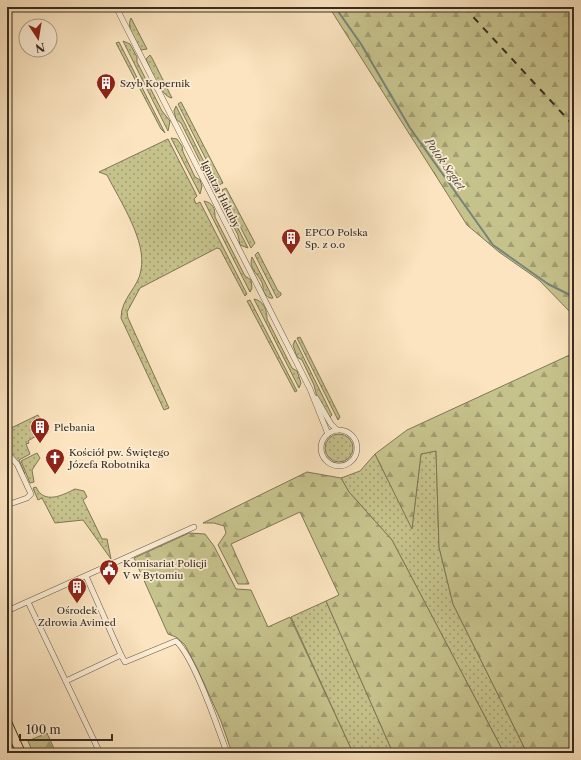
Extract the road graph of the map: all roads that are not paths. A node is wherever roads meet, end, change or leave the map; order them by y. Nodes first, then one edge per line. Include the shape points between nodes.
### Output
1 (116, 7) edge
2 (310, 389) junction
3 (337, 430) junction
4 (328, 434) junction
5 (7, 453) edge
6 (7, 505) edge
7 (194, 528) dead end
8 (86, 576) junction
9 (28, 602) junction
10 (7, 612) edge
11 (121, 655) junction
12 (66, 681) junction
13 (7, 744) edge
14 (11, 753) edge
15 (100, 753) edge
16 (227, 753) edge

1 - 2 street, Ignatza Hakuby
2 - 3 street, Ignatza Hakuby
2 - 4 street, Ignatza Hakuby
3 - 4 street
3 - 4 street via 347,432 356,442 356,455 346,465 336,466 324,458 322,446
5 - 6 street via 17,464 31,494
7 - 8 street
8 - 9 street
8 - 11 street
9 - 10 street
9 - 12 street
11 - 12 street
11 - 16 street via 125,662 176,641 180,644 196,676
12 - 15 street
13 - 14 highway

